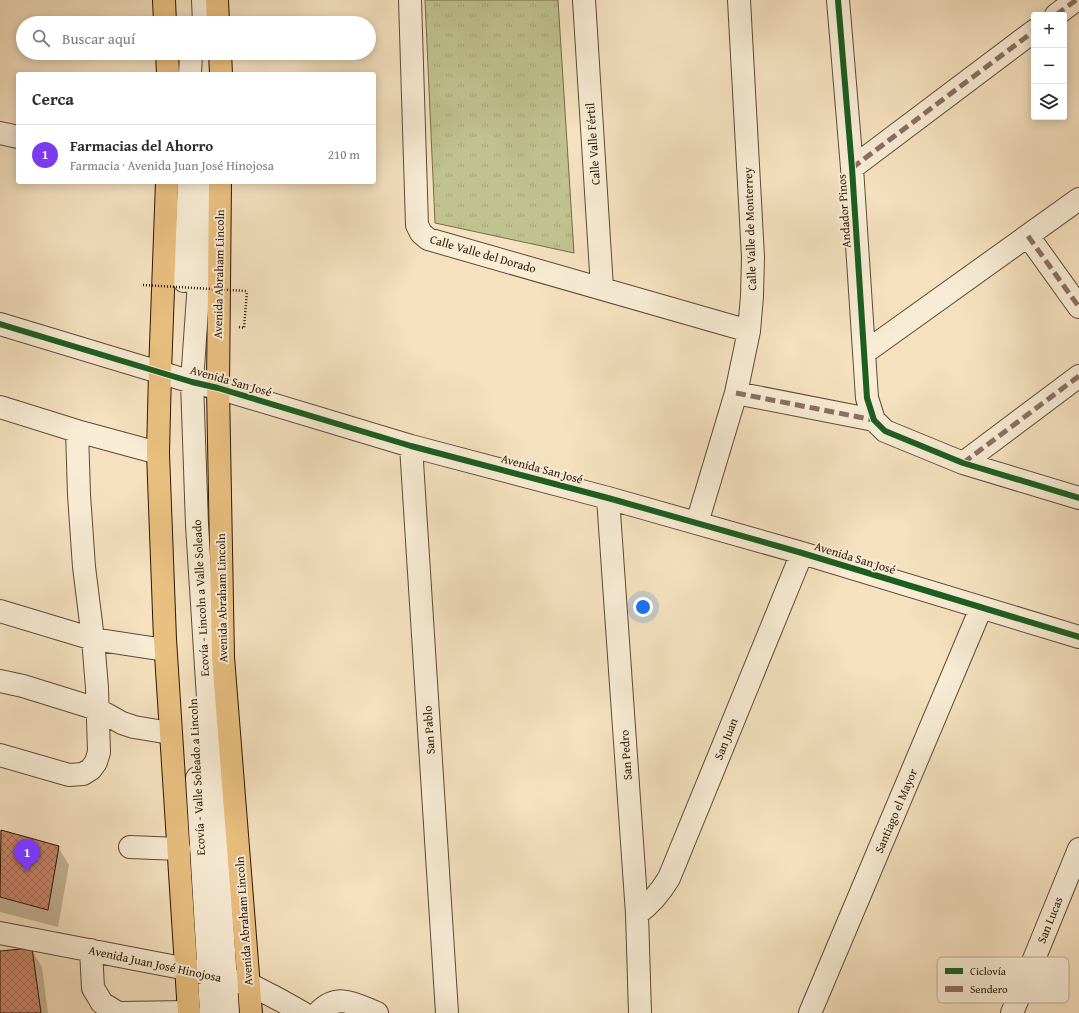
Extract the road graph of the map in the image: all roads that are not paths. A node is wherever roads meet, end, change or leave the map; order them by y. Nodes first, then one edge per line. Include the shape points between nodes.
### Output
1 (164, 0) edge
2 (188, 0) edge
3 (202, 0) edge
4 (217, 0) edge
5 (410, 0) edge
6 (584, 0) edge
7 (738, 0) edge
8 (838, 0) edge
9 (1076, 0) edge
10 (1060, 12) edge
11 (165, 16) edge
12 (189, 16) edge
13 (203, 16) edge
14 (218, 16) edge
15 (1031, 33) edge
16 (167, 60) edge
17 (191, 60) edge
18 (205, 60) edge
19 (220, 60) edge
20 (168, 72) edge
21 (190, 72) edge
22 (205, 72) edge
23 (221, 72) edge
24 (0, 133) edge
25 (16, 136) edge
26 (852, 168) junction
27 (167, 184) edge
28 (189, 184) edge
29 (204, 184) edge
30 (220, 184) edge
31 (1079, 199) edge
32 (1028, 236) junction
33 (602, 288) junction
34 (1079, 307) edge
35 (0, 324) edge
36 (749, 331) junction
37 (864, 353) junction
38 (1079, 376) edge
39 (177, 377) junction
40 (218, 388) junction
41 (736, 393) junction
42 (0, 407) edge
43 (874, 420) junction
44 (77, 431) junction
45 (411, 446) junction
46 (158, 454) junction
47 (963, 464) junction
48 (608, 498) junction
49 (1079, 498) edge
50 (697, 523) junction
51 (802, 554) junction
52 (981, 608) junction
53 (0, 611) edge
54 (1079, 637) edge
55 (93, 639) junction
56 (165, 650) junction
57 (0, 681) edge
58 (97, 709) junction
59 (170, 733) junction
60 (0, 755) edge
61 (130, 847) dead end
62 (179, 849) junction
63 (1079, 849) edge
64 (637, 914) junction
65 (0, 933) edge
66 (91, 950) junction
67 (1035, 957) edge
68 (186, 969) junction
69 (217, 976) junction
70 (249, 984) junction
71 (1016, 1003) edge
72 (189, 1013) edge
73 (211, 1013) edge
74 (228, 1013) edge
75 (251, 1013) edge
76 (303, 1013) edge
77 (318, 1013) edge
78 (377, 1013) edge
79 (447, 1013) edge
80 (640, 1013) edge
81 (810, 1013) edge
82 (1012, 1013) edge

1 - 11 main road
2 - 12 street
3 - 13 street
4 - 14 main road
5 - 33 street, Calle Valle del Dorado via 417,225 421,233 428,239
6 - 33 street, Calle Valle Fértil
7 - 36 street, Calle Valle de Monterrey via 753,257
8 - 26 street, Andador Pinos
9 - 10 street
15 - 26 street
16 - 20 main road
17 - 21 street
18 - 22 street
19 - 23 main road
24 - 25 street
26 - 37 street, Andador Pinos
27 - 39 main road
28 - 39 street
29 - 39 street, Ecovía - Lincoln a Valle Soleado via 204,210
30 - 40 main road, Avenida Abraham Lincoln
31 - 32 street
32 - 34 street
32 - 37 street
33 - 36 street, Calle Valle del Dorado
35 - 39 street, Avenida San José
36 - 41 street, Calle Valle de Monterrey
37 - 43 street, Andador Pinos via 866,398
38 - 47 street
39 - 40 street, Avenida San José
39 - 46 main road
39 - 69 street, Ecovía - Lincoln a Valle Soleado via 197,526
40 - 45 street, Avenida San José
40 - 70 main road, Avenida Abraham Lincoln via 223,657
41 - 43 street
41 - 50 street, Calle Valle de Monterrey
42 - 44 street
43 - 47 street via 885,431
44 - 46 street
44 - 55 street via 84,567
45 - 48 street, Avenida San José
45 - 79 street, San Pablo
46 - 56 main road
47 - 49 street
48 - 50 street, Avenida San José
48 - 64 street, San Pedro
50 - 51 street, Avenida San José
51 - 52 street, Avenida San José
51 - 64 street, San Juan via 669,878 660,894
52 - 54 street, Avenida San José
52 - 81 street, Santiago el Mayor
53 - 55 street
55 - 56 street
55 - 58 street
56 - 59 main road
57 - 58 street
58 - 59 street via 122,723
58 - 60 street via 99,752 91,769 83,774 69,775
59 - 62 main road
61 - 62 street
62 - 68 main road
63 - 67 street, San Lucas
64 - 80 street, San Pedro
65 - 66 street, Avenida Juan José Hinojosa
66 - 68 street, Avenida Juan José Hinojosa
66 - 72 street via 93,988 102,1003 118,1013
68 - 69 street, Avenida Juan José Hinojosa
68 - 72 main road
69 - 70 street, Avenida Juan José Hinojosa
69 - 73 street
69 - 74 street, Ecovía - Lincoln a Valle Soleado
70 - 75 main road, Avenida Abraham Lincoln
70 - 76 street, Avenida Juan José Hinojosa
71 - 82 street, San Lucas
77 - 78 street via 332,1002 344,1001

